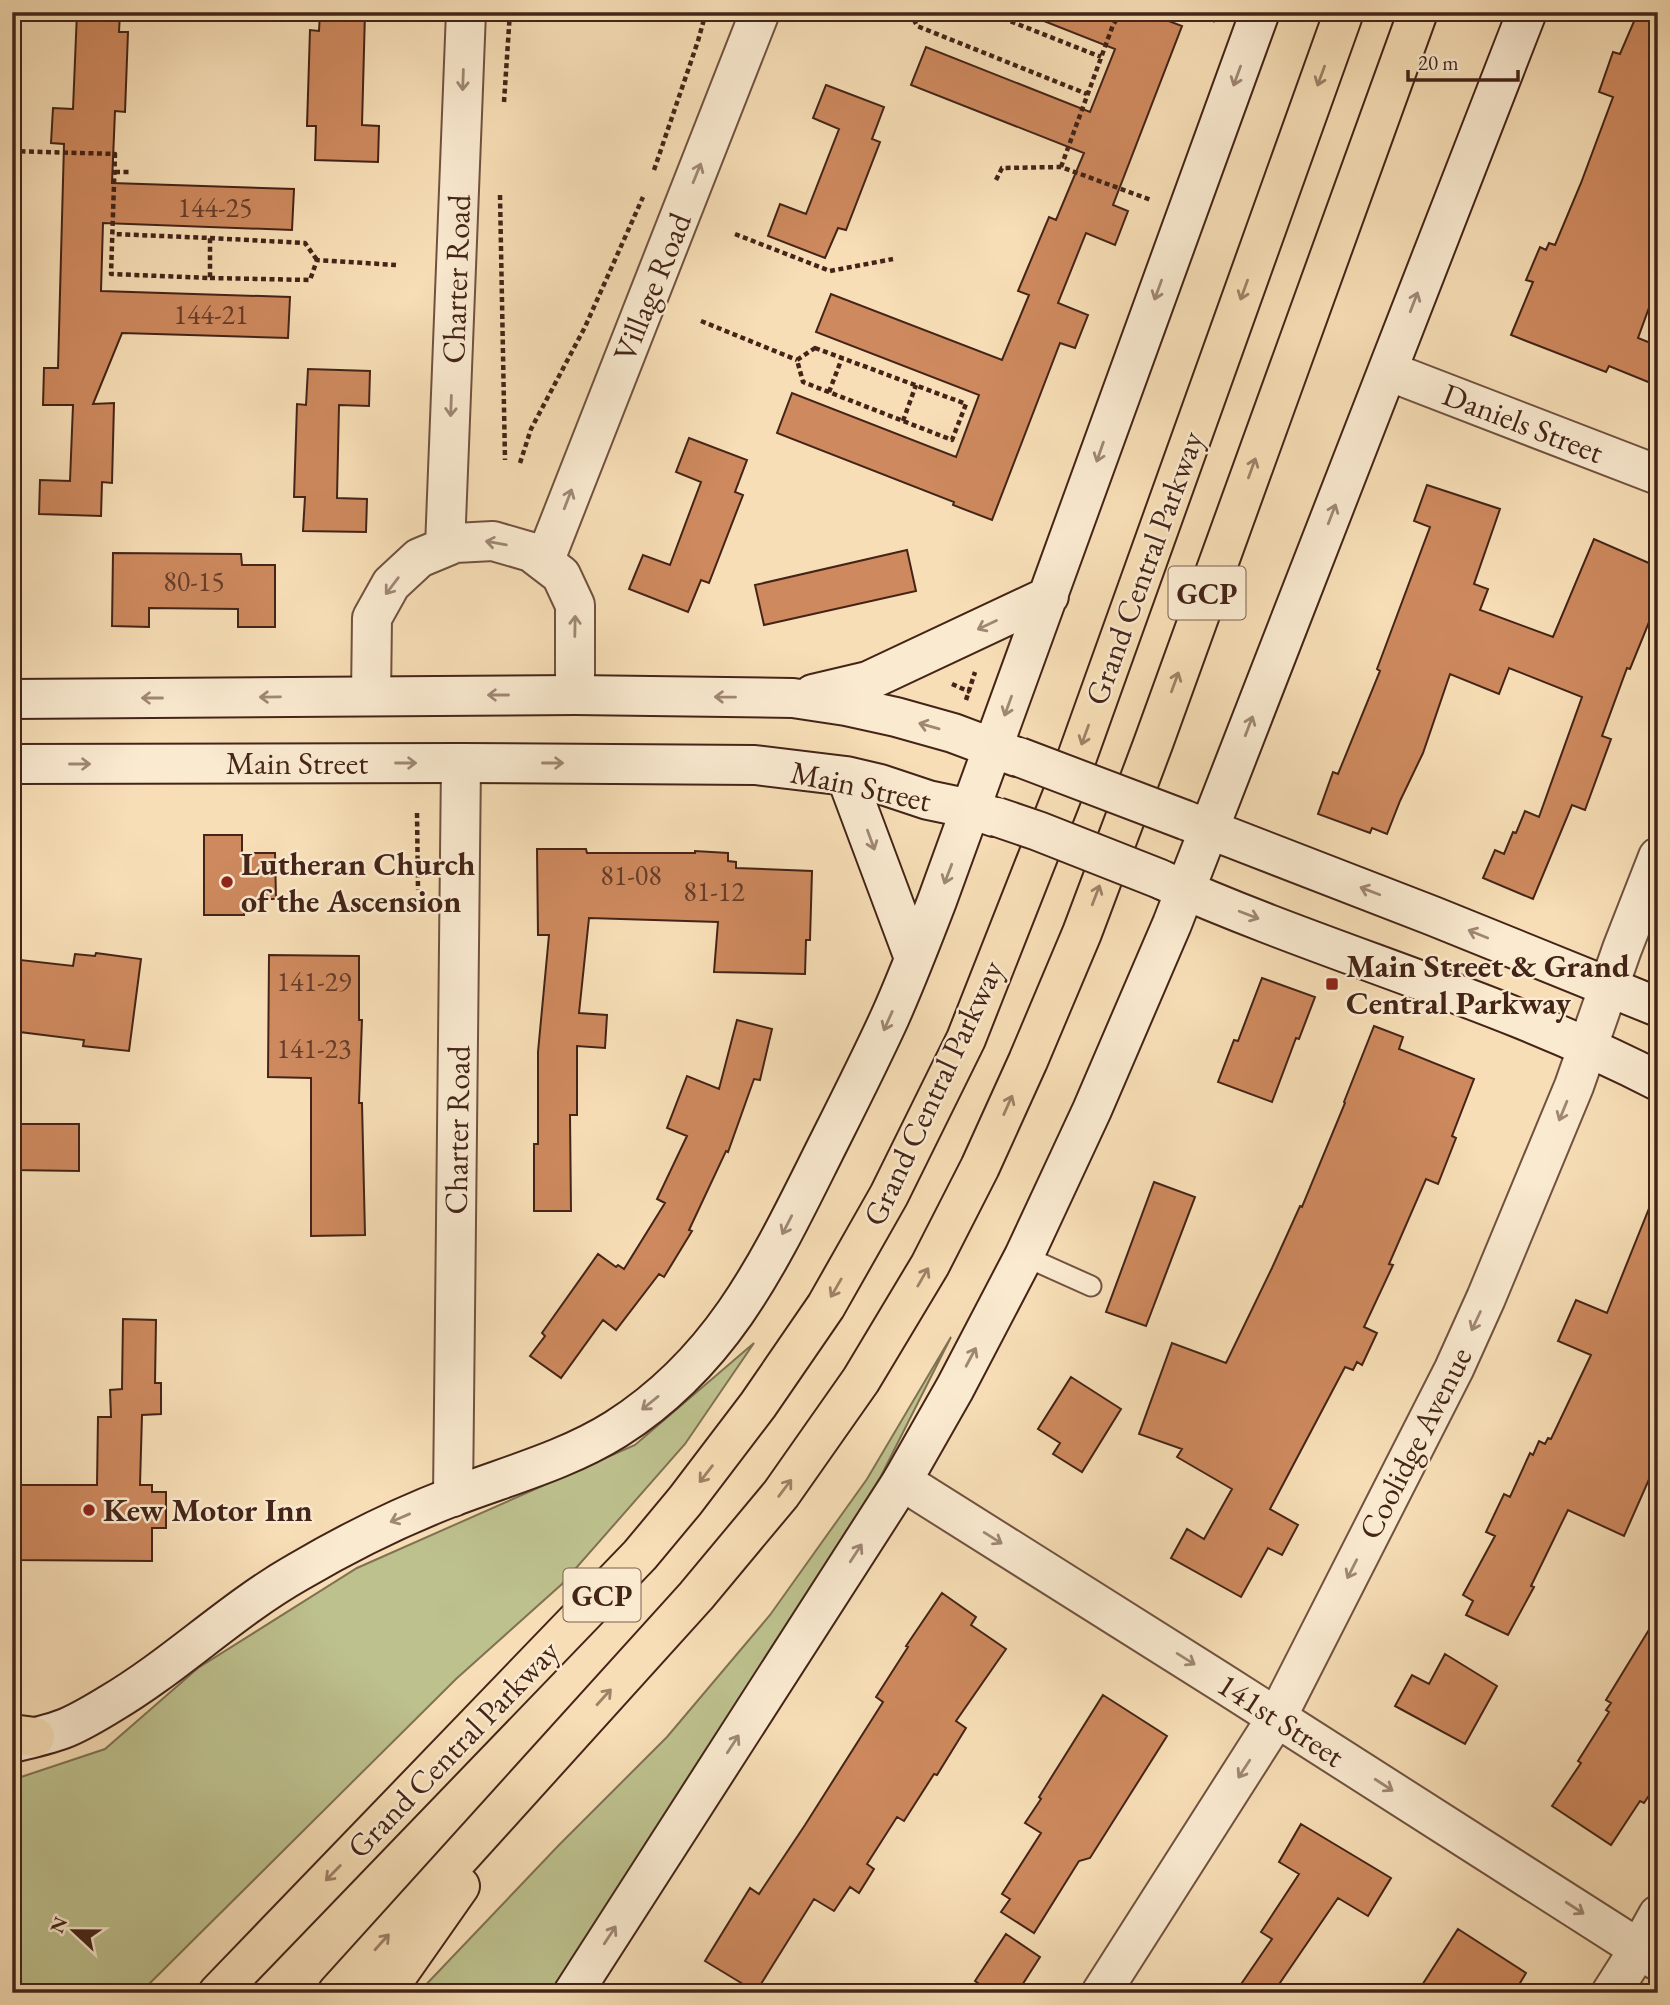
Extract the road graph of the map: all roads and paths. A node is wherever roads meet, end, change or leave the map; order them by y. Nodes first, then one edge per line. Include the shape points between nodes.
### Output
1 (466, 12) edge
2 (510, 12) edge
3 (706, 12) edge
4 (760, 12) edge
5 (910, 12) edge
6 (987, 12) edge
7 (1121, 12) edge
8 (1195, 12) edge
9 (1260, 12) edge
10 (1344, 12) edge
11 (1418, 12) edge
12 (1527, 12) edge
13 (1217, 21) dead end
14 (1101, 57) junction
15 (1087, 94) junction
16 (503, 109) dead end
17 (12, 151) edge
18 (1061, 167) junction
19 (115, 172) junction
20 (130, 172) dead end
21 (653, 172) dead end
22 (996, 180) dead end
23 (500, 192) dead end
24 (643, 196) dead end
25 (1152, 200) dead end
26 (113, 234) junction
27 (735, 234) dead end
28 (210, 238) junction
29 (317, 260) junction
30 (893, 260) dead end
31 (397, 265) dead end
32 (210, 278) junction
33 (701, 321) dead end
34 (842, 358) junction
35 (797, 360) junction
36 (1388, 371) junction
37 (916, 385) junction
38 (829, 392) junction
39 (903, 421) junction
40 (505, 460) dead end
41 (520, 463) dead end
42 (1658, 475) edge
43 (446, 547) junction
44 (544, 562) junction
45 (1049, 596) junction
46 (944, 681) dead end
47 (372, 695) junction
48 (575, 695) junction
49 (980, 696) dead end
50 (793, 698) junction
51 (12, 699) edge
52 (1006, 752) junction
53 (461, 763) junction
54 (12, 764) edge
55 (846, 776) junction
56 (417, 813) dead end
57 (984, 813) junction
58 (1197, 825) junction
59 (1658, 857) edge
60 (1173, 885) junction
61 (419, 902) dead end
62 (915, 958) junction
63 (1609, 987) junction
64 (1658, 1007) edge
65 (1587, 1047) junction
66 (1658, 1081) edge
67 (1024, 1256) junction
68 (1091, 1286) dead end
69 (902, 1481) junction
70 (453, 1497) junction
71 (1277, 1717) junction
72 (20, 1738) edge
73 (558, 1747) junction
74 (1658, 1915) edge
75 (1648, 1955) edge
76 (218, 1993) edge
77 (337, 1993) edge
78 (385, 1993) edge
79 (573, 1993) edge
80 (1101, 1993) edge
81 (1611, 1993) edge

1 -> 43 main road, Charter Road
2 - 16 path
3 - 21 path
44 -> 4 main road, Village Road
5 - 15 path via 917,26
6 - 14 path
7 - 14 path
8 - 13 path
9 -> 45 main road
10 -> 76 highway, Grand Central Parkway / GCP via 1076,760 966,1040 872,1227 795,1354 640,1555
73 -> 11 highway, GCP via 696,1596 781,1494 861,1380 963,1203 1082,933
36 -> 12 main road
14 - 15 path
15 - 18 path
17 - 19 path via 115,154
18 - 22 path via 1002,168
18 - 25 path
19 - 20 path
19 - 26 path
23 - 40 path
24 - 41 path via 585,327 531,429
26 - 28 path
26 - 32 path via 111,274
27 - 30 path via 830,271
28 - 29 path via 305,243
28 - 32 path
29 - 31 path
29 - 32 path via 310,280
33 - 35 path
34 - 35 path via 815,348
34 - 37 path
34 - 38 path
35 - 38 path via 803,382
36 - 42 main road, Daniels Street
58 -> 36 main road
37 - 39 path
37 - 39 path via 966,404 952,440
38 - 39 path
44 -> 43 main road via 531,552 494,541 455,542
43 -> 47 main road via 419,558 391,584 372,618
48 -> 44 main road via 576,605 561,575
45 -> 50 main road via 868,681
45 -> 52 main road
46 - 49 path
48 -> 47 main road, Main Street
47 -> 51 main road, Main Street
50 -> 48 main road, Main Street
52 -> 50 main road, Main Street via 897,717
52 - 57 main road
52 - 58 main road, Main Street, bridge
54 -> 53 main road, Main Street
53 -> 55 main road, Main Street via 755,765
53 - 70 main road, Charter Road
55 - 57 main road, Main Street
55 -> 62 main road
56 - 61 path
57 - 60 main road, Main Street, bridge
57 -> 62 main road via 959,845
58 - 60 main road
63 -> 58 main road, Main Street
59 - 63 main road, Coolidge Avenue
60 -> 65 main road, Main Street
60 - 67 main road via 1123,1040
62 -> 70 main road via 784,1232 712,1345 681,1377 617,1428 583,1447
63 - 64 main road, Main Street
63 - 65 main road, Coolidge Avenue
65 - 66 main road, Main Street
65 -> 71 main road, Coolidge Avenue via 1454,1369
67 - 68 lane
69 -> 67 main road
69 -> 71 main road, 141st Street
79 -> 69 main road
70 -> 72 main road via 393,1520 292,1575 134,1690 65,1728
71 -> 75 main road, 141st Street
71 -> 80 main road, Coolidge Avenue
77 -> 73 highway, GCP
73 - 78 highway
74 - 75 main road
75 - 81 main road

